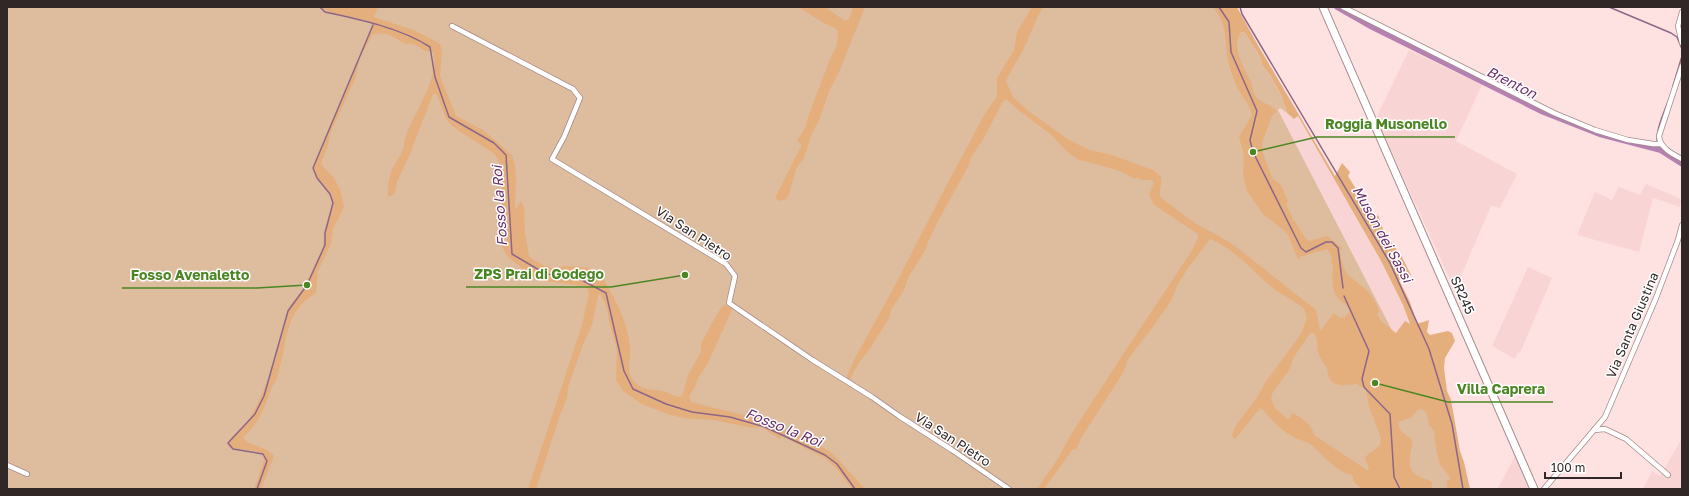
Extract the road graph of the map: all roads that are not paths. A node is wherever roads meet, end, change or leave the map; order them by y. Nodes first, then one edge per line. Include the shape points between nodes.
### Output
1 (1323, 7) edge
2 (1344, 7) edge
3 (1682, 12) edge
4 (452, 26) dead end
5 (1682, 43) edge
6 (1682, 66) edge
7 (1660, 144) junction
8 (1682, 159) edge
9 (1682, 224) edge
10 (1594, 430) junction
11 (7, 465) edge
12 (27, 474) dead end
13 (1668, 475) dead end
14 (1535, 488) edge
15 (1008, 489) edge
16 (1544, 489) edge

1 - 14 main road, SR245 / SR245
2 - 7 street via 1554,114 1604,133 1636,142
3 - 5 street via 1678,26
4 - 15 street, Via San Pietro via 574,89 580,98 552,159 726,264 735,276 729,303
6 - 7 street via 1660,130
7 - 8 street
9 - 10 street, Via Santa Giustina via 1656,298 1605,417
10 - 13 street via 1605,428 1626,439
10 - 16 street, Via Santa Giustina
11 - 12 street

